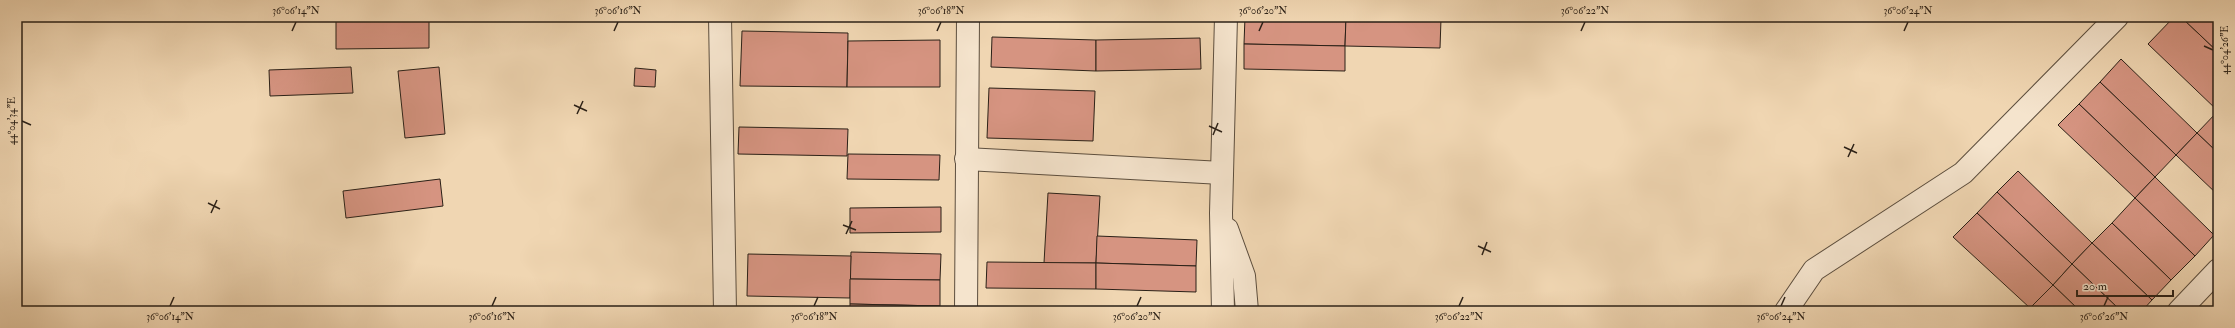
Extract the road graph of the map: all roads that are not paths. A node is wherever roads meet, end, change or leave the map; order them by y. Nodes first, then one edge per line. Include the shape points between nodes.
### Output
1 (720, 17) edge
2 (968, 17) edge
3 (1226, 17) edge
4 (2118, 17) edge
5 (966, 159) junction
6 (1222, 173) junction
7 (1221, 213) junction
8 (2215, 280) edge
9 (726, 311) edge
10 (966, 311) edge
11 (1223, 311) edge
12 (1246, 311) edge
13 (1786, 311) edge
14 (2179, 311) edge

1 - 9 street
2 - 5 street
3 - 6 street
4 - 13 street via 1963,173 1814,270
5 - 6 street
5 - 10 street
6 - 7 street
7 - 11 street
7 - 12 street via 1244,276
8 - 14 street

